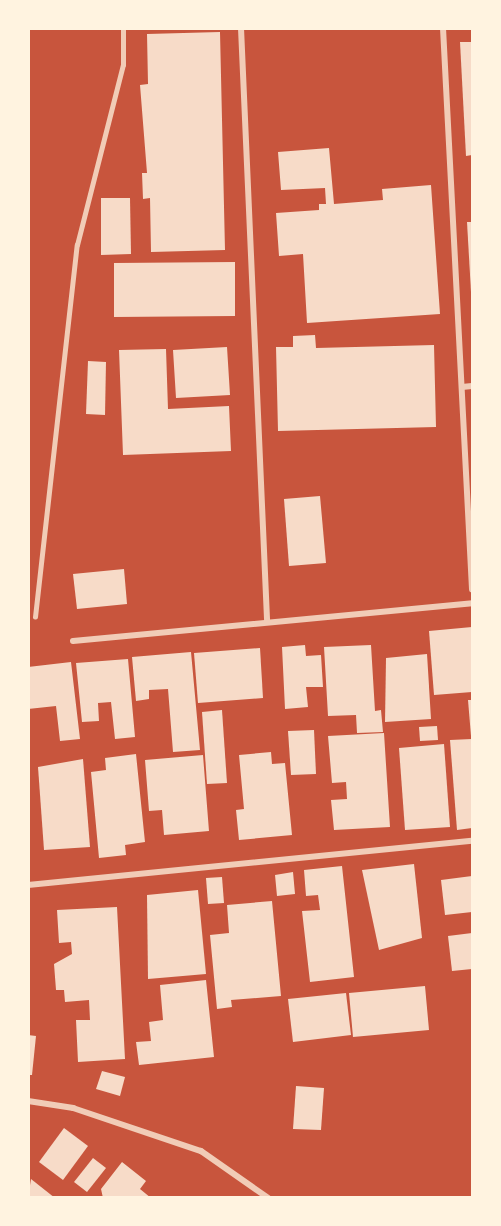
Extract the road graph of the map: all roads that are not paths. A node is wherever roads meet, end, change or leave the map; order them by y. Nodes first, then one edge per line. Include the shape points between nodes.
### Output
1 (123, 28) edge
2 (242, 28) edge
3 (443, 28) edge
4 (472, 386) edge
5 (462, 387) junction
6 (472, 589) edge
7 (472, 603) edge
8 (35, 617) dead end
9 (267, 619) junction
10 (73, 641) dead end
11 (472, 841) edge
12 (28, 885) edge
13 (28, 1101) edge
14 (268, 1197) edge

1 - 8 lane via 123,65 78,245
2 - 9 street
3 - 5 street
4 - 5 street
5 - 6 street
7 - 9 street
9 - 10 street
11 - 12 street
13 - 14 street via 73,1108 201,1151

